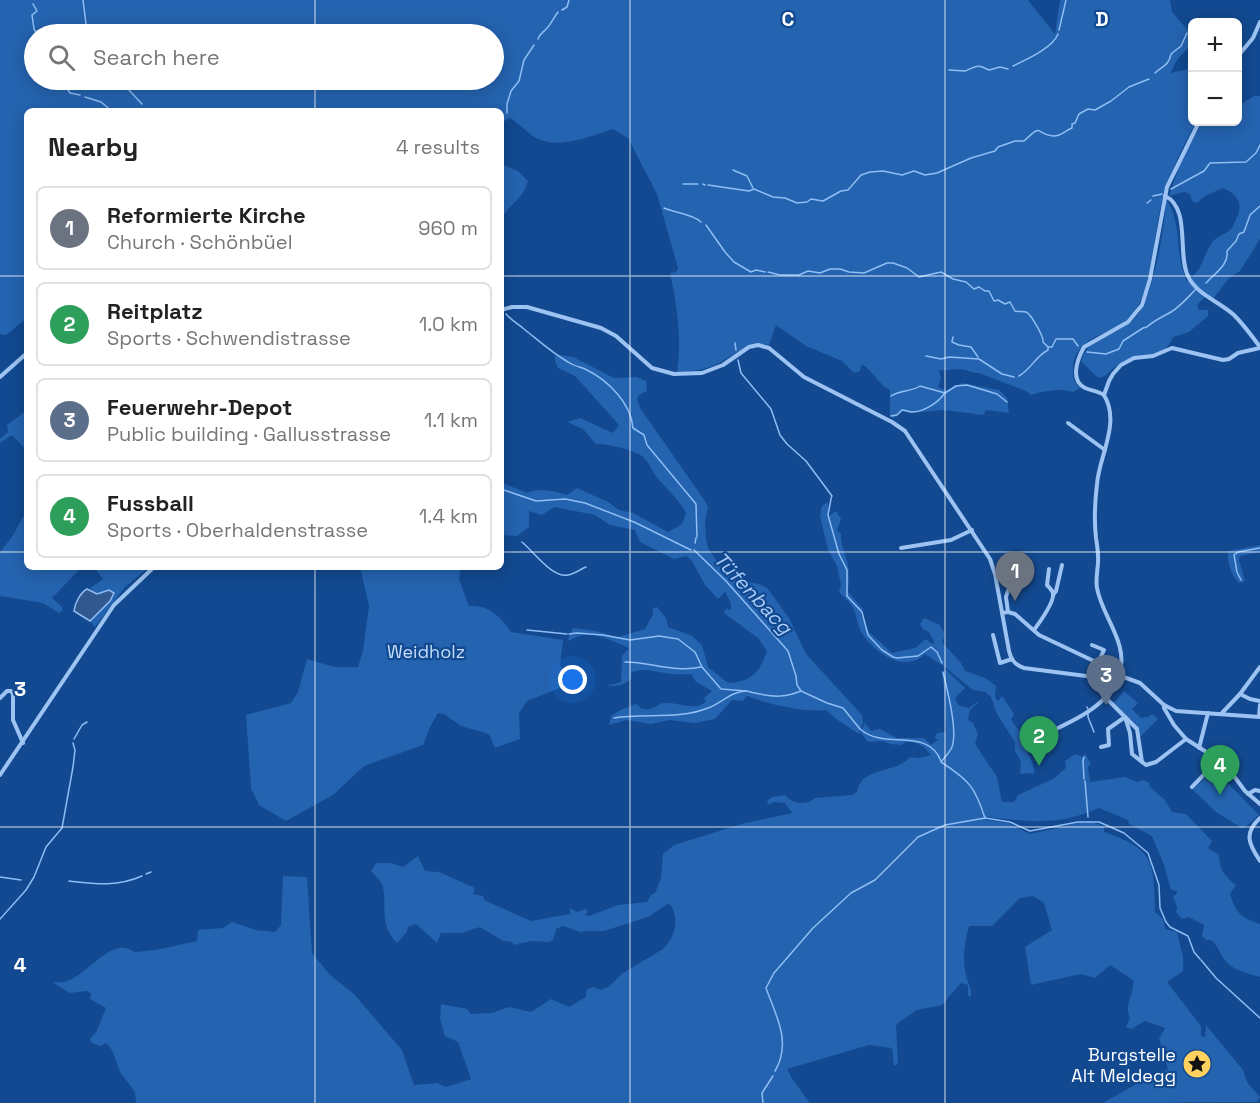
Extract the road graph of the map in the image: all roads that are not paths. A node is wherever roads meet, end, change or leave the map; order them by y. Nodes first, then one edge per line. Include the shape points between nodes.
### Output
1 (1260, 22) edge
2 (1242, 51) edge
3 (1197, 126) edge
4 (1165, 196) junction
5 (504, 309) edge
6 (1260, 348) edge
7 (24, 356) edge
8 (0, 377) edge
9 (1104, 395) junction
10 (1068, 423) dead end
11 (1105, 450) junction
12 (972, 531) junction
13 (901, 548) dead end
14 (1020, 554) dead end
15 (1062, 565) dead end
16 (1049, 569) dead end
17 (151, 570) edge
18 (1053, 596) junction
19 (1008, 612) junction
20 (1002, 613) junction
21 (1034, 630) junction
22 (993, 635) dead end
23 (1092, 645) dead end
24 (1012, 659) junction
25 (1260, 667) edge
26 (1119, 675) junction
27 (1240, 694) junction
28 (1105, 697) junction
29 (0, 698) edge
30 (1260, 703) edge
31 (1164, 705) junction
32 (1208, 713) junction
33 (1222, 713) junction
34 (1125, 717) junction
35 (1259, 717) edge
36 (1108, 729) junction
37 (1101, 732) dead end
38 (1186, 739) junction
39 (1025, 742) dead end
40 (23, 743) junction
41 (1101, 747) dead end
42 (1198, 748) junction
43 (1218, 760) junction
44 (1143, 762) junction
45 (0, 775) edge
46 (1192, 787) dead end
47 (1260, 791) edge
48 (1248, 794) junction
49 (1260, 804) edge
50 (1260, 818) edge
51 (1260, 861) edge

1 - 2 street
3 - 4 street
4 - 6 street via 1179,210 1190,280 1233,315
4 - 9 street via 1142,305 1128,322 1088,343 1079,358 1078,382
5 - 12 street via 527,307 601,328 652,368 674,374 702,373 723,365 749,347 769,348 795,371 905,431
6 - 9 street via 1223,360 1172,348 1134,358 1121,365
7 - 8 street
9 - 11 street via 1110,419
10 - 11 street
11 - 26 street via 1096,495 1096,583 1120,649
12 - 13 street via 951,540
12 - 20 street via 995,574
14 - 19 street via 1006,597
15 - 18 street
16 - 18 street via 1047,585
17 - 40 street via 114,605
18 - 21 street
19 - 20 street
19 - 21 street
20 - 24 street
21 - 23 street via 1098,663 1104,650
22 - 24 street via 1000,663
24 - 26 street via 1024,668 1086,676 1106,671
25 - 27 street
26 - 28 street
26 - 31 street via 1140,683
27 - 30 street
27 - 33 street
28 - 34 street
28 - 39 street via 1089,711
29 - 40 street via 7,691 13,694 13,720
30 - 35 street
31 - 32 street via 1180,712
31 - 38 street
32 - 33 street
32 - 42 street
33 - 35 street
34 - 36 street
34 - 44 street via 1138,730
34 - 44 street via 1132,754
36 - 37 street
36 - 41 street via 1109,745
38 - 42 street
38 - 44 street via 1152,764
40 - 45 street
42 - 43 street
43 - 46 street
43 - 48 street via 1228,766
47 - 48 street
48 - 49 street
50 - 51 street via 1249,833

